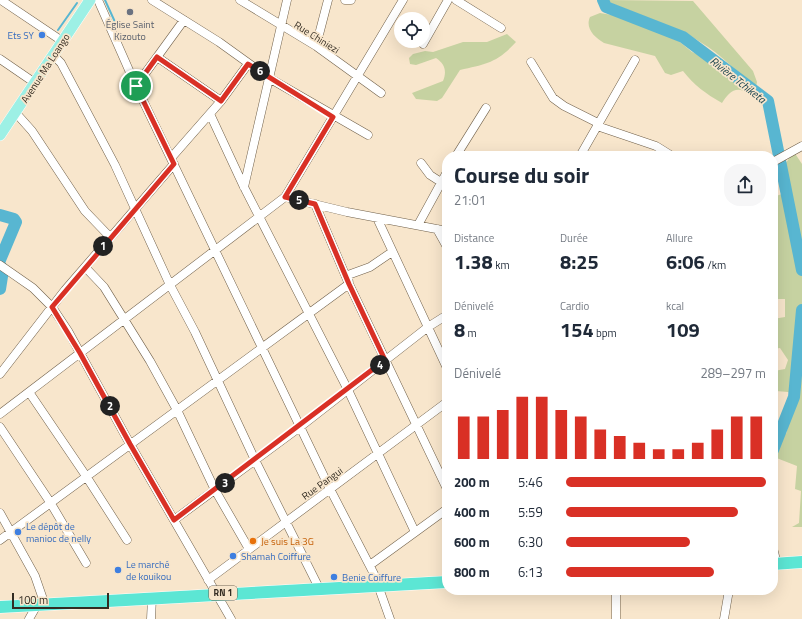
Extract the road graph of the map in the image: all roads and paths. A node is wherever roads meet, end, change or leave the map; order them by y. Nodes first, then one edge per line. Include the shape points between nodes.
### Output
1 (1, 0) edge
2 (98, 0) edge
3 (152, 0) edge
4 (240, 0) edge
5 (287, 0) edge
6 (328, 0) edge
7 (345, 0) edge
8 (351, 0) edge
9 (403, 0) edge
10 (448, 0) edge
11 (456, 0) edge
12 (86, 1) edge
13 (184, 20) junction
14 (281, 26) junction
15 (501, 28) dead end
16 (430, 32) edge
17 (62, 41) junction
18 (316, 46) junction
19 (53, 55) junction
20 (157, 57) junction
21 (0, 59) edge
22 (635, 60) dead end
23 (531, 62) dead end
24 (248, 64) junction
25 (358, 75) junction
26 (269, 78) junction
27 (35, 82) junction
28 (136, 86) junction
29 (381, 93) dead end
30 (221, 101) junction
31 (486, 108) dead end
32 (15, 112) junction
33 (210, 114) junction
34 (333, 117) junction
35 (598, 125) junction
36 (0, 135) edge
37 (368, 135) dead end
38 (802, 146) edge
39 (459, 151) edge
40 (583, 151) edge
41 (664, 151) edge
42 (778, 159) edge
43 (172, 161) junction
44 (421, 163) dead end
45 (442, 184) edge
46 (244, 187) junction
47 (442, 188) edge
48 (285, 197) junction
49 (315, 204) junction
50 (135, 208) junction
51 (259, 216) junction
52 (377, 218) junction
53 (418, 226) junction
54 (437, 229) junction
55 (442, 230) edge
56 (110, 237) junction
57 (442, 238) edge
58 (215, 250) junction
59 (392, 252) junction
60 (0, 265) edge
61 (85, 267) junction
62 (349, 284) junction
63 (170, 285) junction
64 (52, 307) junction
65 (309, 313) junction
66 (442, 318) edge
67 (124, 319) junction
68 (428, 327) junction
69 (262, 348) junction
70 (80, 353) junction
71 (442, 357) edge
72 (385, 360) junction
73 (0, 374) edge
74 (218, 380) junction
75 (348, 390) junction
76 (29, 392) junction
77 (442, 406) edge
78 (177, 410) junction
79 (0, 414) edge
80 (416, 425) junction
81 (0, 427) edge
82 (300, 427) junction
83 (130, 444) junction
84 (378, 454) junction
85 (255, 460) junction
86 (86, 476) junction
87 (442, 479) edge
88 (330, 489) junction
89 (215, 490) junction
90 (50, 502) junction
91 (0, 513) edge
92 (442, 513) edge
93 (174, 520) junction
94 (287, 521) junction
95 (415, 532) junction
96 (11, 534) junction
97 (0, 540) edge
98 (127, 540) dead end
99 (249, 549) junction
100 (802, 562) edge
101 (86, 563) dead end
102 (778, 564) edge
103 (370, 565) junction
104 (208, 580) junction
105 (442, 582) edge
106 (379, 585) junction
107 (319, 588) junction
108 (216, 594) junction
109 (616, 595) edge
110 (728, 595) edge
111 (152, 598) junction
112 (41, 605) junction
113 (0, 607) edge
114 (153, 618) edge
115 (30, 619) edge
116 (231, 619) edge
117 (390, 619) edge
118 (616, 619) edge
119 (724, 619) edge

1 - 17 street
2 - 28 street
3 - 13 street
4 - 14 street, Rue Chiniezi
5 - 14 street
6 - 18 street
7 - 8 street
9 - 25 street
10 - 16 street
11 - 15 street
12 - 17 main road, Avenue Ma Loango
13 - 20 street
13 - 24 street
14 - 18 street, Rue Chiniezi
14 - 26 street
17 - 19 main road, Avenue Ma Loango
18 - 25 street, Rue Chiniezi
19 - 27 main road, Avenue Ma Loango
19 - 50 street via 61,63 115,164
20 - 28 street
20 - 30 street
21 - 27 street
22 - 35 street
23 - 35 street via 553,98
24 - 26 street
24 - 30 street
25 - 29 street, Rue Chiniezi
25 - 34 street
26 - 34 street
26 - 46 street
27 - 32 main road, Avenue Ma Loango
28 - 43 street
30 - 33 street
31 - 39 street
32 - 36 main road, Avenue Ma Loango
32 - 56 street via 32,131 85,211
33 - 43 street
33 - 46 street
34 - 37 street
34 - 48 street
35 - 40 street
35 - 41 street
38 - 42 street
43 - 50 street
43 - 58 street
44 - 45 street via 430,175
46 - 51 street
47 - 53 street
48 - 49 street
48 - 51 street
49 - 52 street
49 - 62 street
50 - 56 street
50 - 63 street
51 - 58 street
51 - 65 street
52 - 53 street
52 - 59 street
53 - 54 street
54 - 55 street
54 - 57 street
56 - 61 street
58 - 63 street
58 - 69 street
59 - 62 street via 370,267 348,275
59 - 68 street
60 - 64 street via 26,281
61 - 64 street
61 - 67 street via 104,287
62 - 65 street
62 - 72 street
63 - 67 street
63 - 74 street
64 - 70 street
64 - 73 street
65 - 69 street
65 - 75 street
66 - 68 street
67 - 70 street
67 - 78 street
68 - 71 street
68 - 72 street
69 - 74 street
69 - 82 street
70 - 76 street
70 - 83 street
72 - 75 street
72 - 80 street
74 - 78 street
74 - 85 street
75 - 82 street
75 - 84 street
76 - 79 street
76 - 86 street
77 - 80 street, Rue Pangui
78 - 83 street
78 - 89 street
80 - 84 street, Rue Pangui
80 - 87 street
81 - 90 street
82 - 85 street
82 - 88 street
83 - 86 street
83 - 93 street
84 - 88 street, Rue Pangui
84 - 95 street
85 - 89 street
85 - 94 street
86 - 90 street
86 - 98 street
88 - 94 street, Rue Pangui
88 - 103 street
89 - 93 street
89 - 99 street
90 - 96 street
90 - 101 street
91 - 96 street
92 - 95 street
93 - 104 street
94 - 99 street, Rue Pangui
94 - 107 street
95 - 103 street
96 - 97 street
96 - 112 street via 35,576
99 - 104 street, Rue Pangui
100 - 102 highway
103 - 106 street
104 - 108 street
105 - 106 highway, RN 1
106 - 107 highway, RN 1
106 - 117 street
107 - 108 highway, RN 1
108 - 111 highway, RN 1
108 - 116 street
109 - 118 street
110 - 119 street
111 - 112 highway, RN 1
111 - 114 street
112 - 113 highway, RN 1
112 - 115 street

